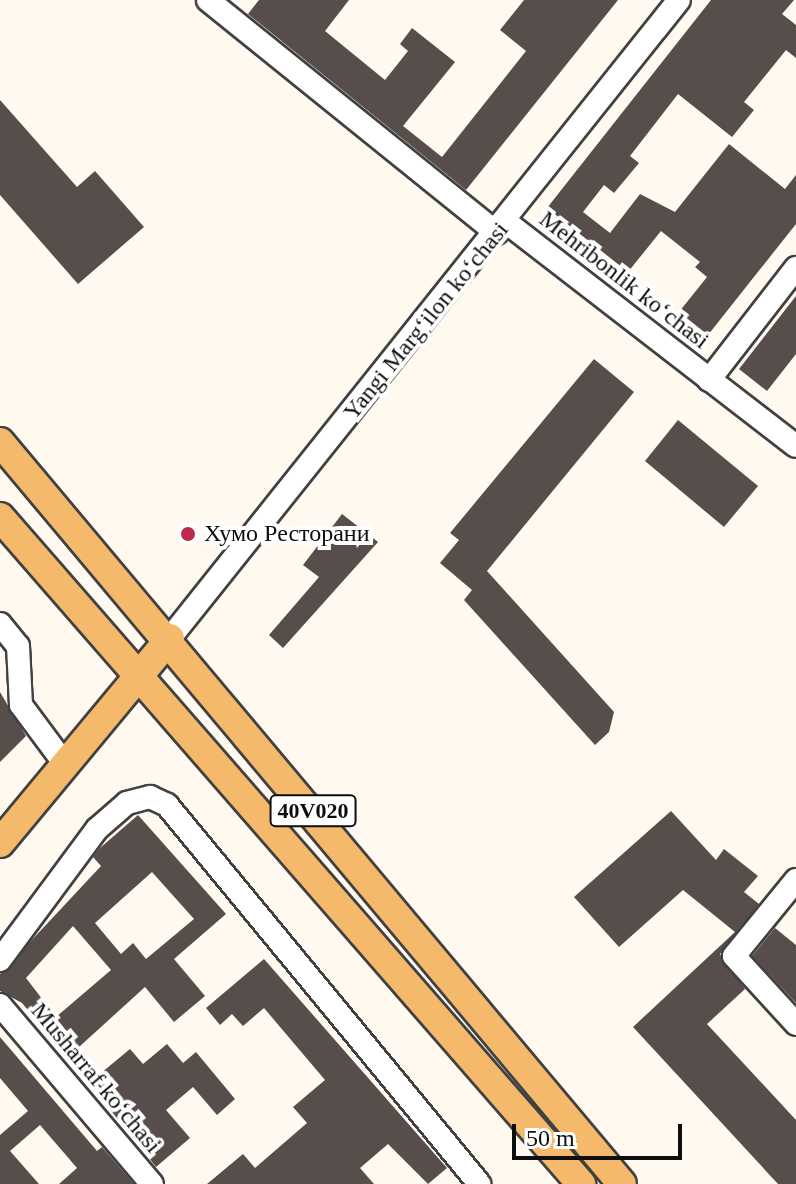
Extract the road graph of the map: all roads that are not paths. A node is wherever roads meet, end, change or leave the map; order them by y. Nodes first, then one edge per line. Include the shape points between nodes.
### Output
1 (208, 0) edge
2 (244, 0) edge
3 (679, 0) edge
4 (230, 18) junction
5 (502, 228) junction
6 (796, 268) edge
7 (709, 380) junction
8 (0, 442) edge
9 (796, 446) edge
10 (0, 517) edge
11 (0, 624) edge
12 (170, 638) junction
13 (142, 673) junction
14 (64, 763) junction
15 (0, 843) edge
16 (796, 880) edge
17 (0, 960) edge
18 (0, 1005) edge
19 (796, 1024) edge
20 (152, 1184) edge
21 (479, 1184) edge
22 (581, 1184) edge
23 (622, 1184) edge

1 - 4 street, Mehribonlik koʻchasi
2 - 4 street
3 - 5 street, Yangi Margʻilon koʻchasi
4 - 5 street, Mehribonlik koʻchasi
5 - 7 street, Mehribonlik koʻchasi
5 - 12 street, Yangi Margʻilon koʻchasi
6 - 7 street, Mehribonlik koʻchasi
7 - 9 street, Mehribonlik koʻchasi
8 - 12 main road, 40V020
10 - 13 main road, 40V020
11 - 14 street via 18,646 21,705
12 - 13 main road
12 - 23 main road, 40V020
13 - 14 main road
13 - 22 main road, 40V020
14 - 15 main road
16 - 19 street via 734,956
17 - 21 street via 97,829 127,803 150,797 167,805
18 - 20 street, Musharraf koʻchasi

